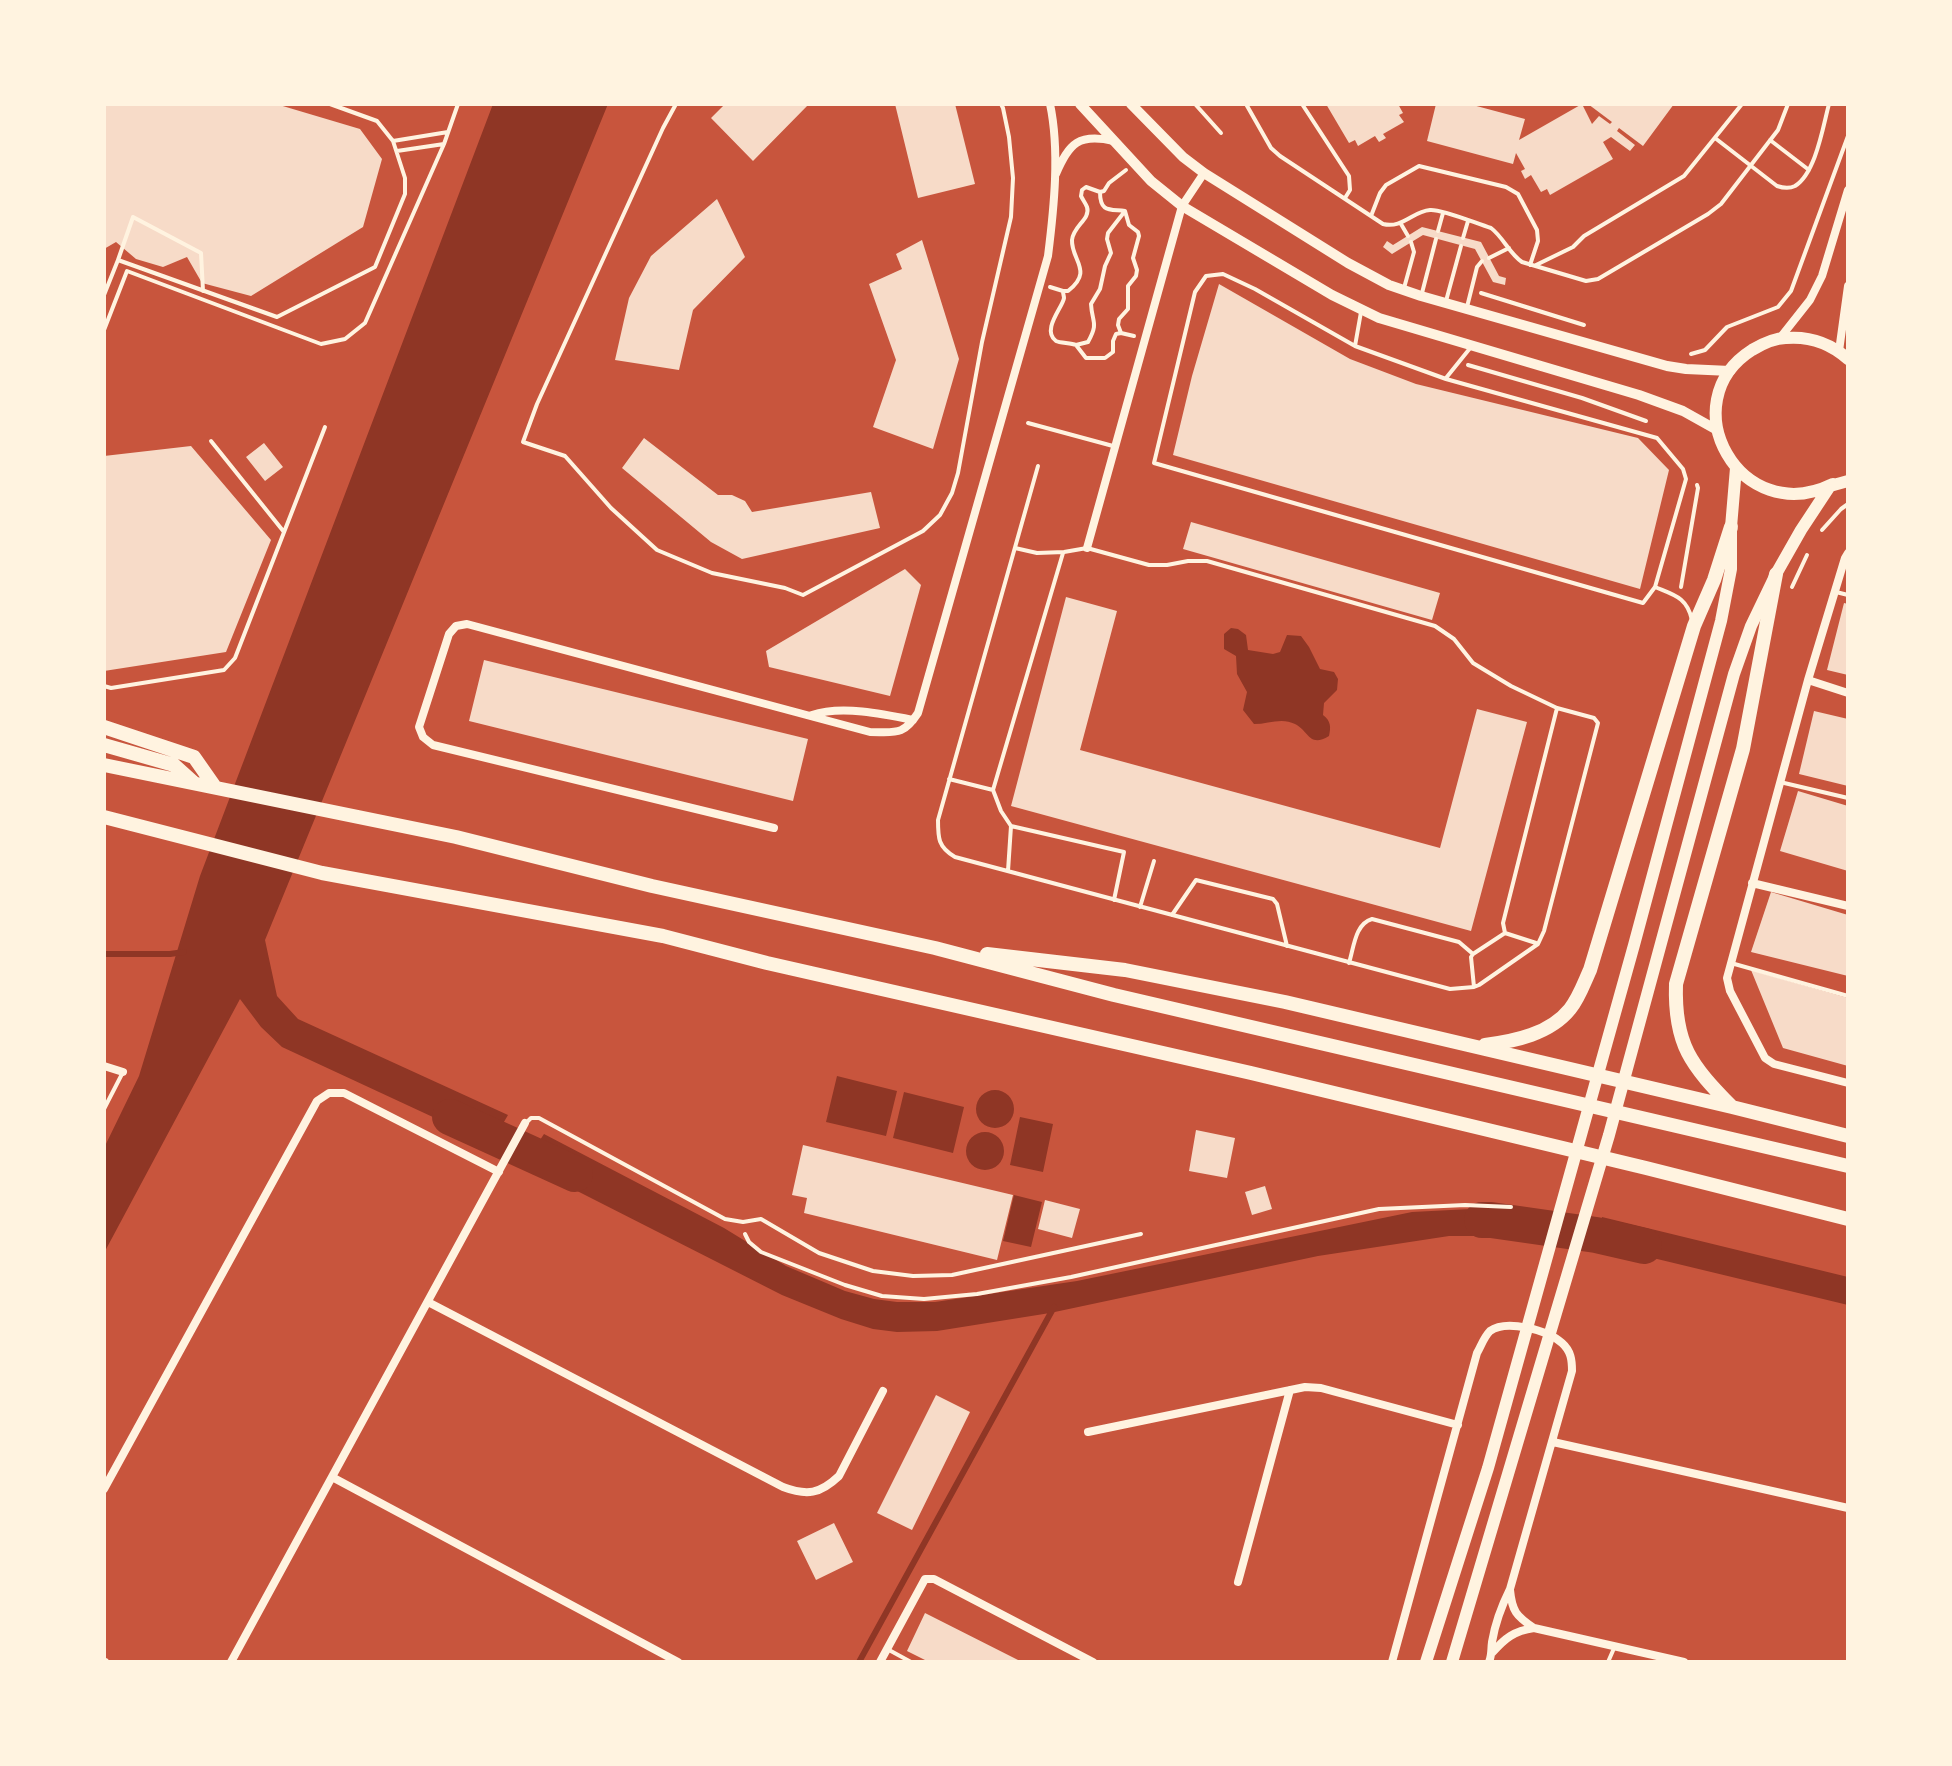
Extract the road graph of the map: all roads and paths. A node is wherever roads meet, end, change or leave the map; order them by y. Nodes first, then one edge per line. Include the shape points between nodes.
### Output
1 (330, 104) edge
2 (458, 104) edge
3 (676, 104) edge
4 (1001, 104) edge
5 (1050, 104) edge
6 (1080, 104) edge
7 (1131, 104) edge
8 (1196, 104) edge
9 (1246, 104) edge
10 (1302, 104) edge
11 (1742, 104) edge
12 (1788, 104) edge
13 (1829, 104) edge
14 (448, 132) junction
15 (1221, 133) dead end
16 (1848, 136) edge
17 (1715, 138) junction
18 (1770, 140) junction
19 (393, 141) junction
20 (1114, 141) junction
21 (444, 144) junction
22 (397, 151) junction
23 (1135, 164) junction
24 (1751, 166) junction
25 (1809, 170) junction
26 (1204, 173) junction
27 (1054, 179) junction
28 (1848, 190) edge
29 (1100, 192) junction
30 (1345, 198) junction
31 (1182, 206) junction
32 (1125, 211) junction
33 (1443, 213) junction
34 (1371, 216) junction
35 (1468, 221) junction
36 (1400, 223) junction
37 (1438, 231) dead end
38 (1408, 236) dead end
39 (1463, 238) dead end
40 (1436, 239) dead end
41 (1411, 242) dead end
42 (1461, 246) dead end
43 (1509, 248) junction
44 (1489, 258) dead end
45 (118, 260) junction
46 (1482, 261) dead end
47 (1532, 265) junction
48 (1040, 284) junction
49 (1848, 286) edge
50 (1403, 290) junction
51 (1471, 290) junction
52 (203, 291) junction
53 (1063, 291) junction
54 (104, 295) edge
55 (1421, 296) junction
56 (1446, 303) junction
57 (1466, 309) junction
58 (1361, 311) junction
59 (1592, 327) dead end
60 (104, 330) edge
61 (1121, 333) junction
62 (1780, 338) junction
63 (1145, 339) junction
64 (1076, 345) junction
65 (1472, 345) junction
66 (1355, 346) junction
67 (1844, 355) edge
68 (1683, 356) dead end
69 (1459, 362) junction
70 (1730, 371) junction
71 (1446, 379) junction
72 (1028, 423) dead end
73 (1658, 425) dead end
74 (325, 427) dead end
75 (1717, 430) junction
76 (211, 441) dead end
77 (1115, 447) junction
78 (1038, 466) dead end
79 (1736, 468) junction
80 (1848, 473) edge
81 (1692, 476) dead end
82 (1848, 481) edge
83 (1830, 486) junction
84 (1848, 504) edge
85 (1731, 527) junction
86 (284, 532) junction
87 (1816, 536) dead end
88 (1015, 548) junction
89 (1087, 548) junction
90 (1810, 550) dead end
91 (1064, 552) junction
92 (1846, 555) edge
93 (1775, 580) junction
94 (1655, 587) junction
95 (1834, 592) junction
96 (1848, 595) edge
97 (1679, 597) junction
98 (1694, 626) junction
99 (1808, 680) junction
100 (104, 686) edge
101 (1848, 693) edge
102 (1557, 708) junction
103 (812, 715) junction
104 (913, 720) junction
105 (104, 727) edge
106 (104, 745) edge
107 (104, 765) edge
108 (949, 779) junction
109 (1780, 782) junction
110 (195, 784) junction
111 (218, 788) junction
112 (993, 790) junction
113 (1848, 798) edge
114 (104, 817) edge
115 (104, 826) edge
116 (1011, 826) junction
117 (774, 828) dead end
118 (146, 829) junction
119 (1154, 861) dead end
120 (1008, 871) junction
121 (1752, 883) junction
122 (1114, 900) junction
123 (1848, 906) edge
124 (1140, 907) junction
125 (1172, 915) junction
126 (1505, 933) junction
127 (1538, 944) junction
128 (1287, 946) junction
129 (935, 948) junction
130 (1473, 954) junction
131 (1349, 963) junction
132 (1731, 963) junction
133 (1474, 987) junction
134 (1848, 996) edge
135 (1473, 1047) junction
136 (104, 1066) edge
137 (123, 1072) joint
138 (1848, 1083) edge
139 (1732, 1107) junction
140 (104, 1109) edge
141 (525, 1123) joint
142 (1848, 1136) edge
143 (1848, 1166) edge
144 (499, 1172) junction
145 (1848, 1219) edge
146 (1141, 1234) dead end
147 (428, 1302) junction
148 (1290, 1390) junction
149 (883, 1391) dead end
150 (1458, 1425) junction
151 (1088, 1432) dead end
152 (1553, 1442) junction
153 (332, 1477) junction
154 (104, 1489) edge
155 (1848, 1508) edge
156 (1238, 1582) dead end
157 (1510, 1589) junction
158 (1534, 1628) junction
159 (1615, 1646) junction
160 (887, 1649) junction
161 (1490, 1658) edge
162 (231, 1662) edge
163 (678, 1662) edge
164 (880, 1662) edge
165 (911, 1662) edge
166 (1093, 1662) edge
167 (1392, 1662) edge
168 (1426, 1662) edge
169 (1452, 1662) edge
170 (1608, 1662) edge
171 (1684, 1662) edge

1 - 19 lane via 377,121
2 - 14 lane
3 - 4 lane via 523,442 565,456 657,550 712,573 803,595 923,531 952,493 1011,217 1013,178
5 - 27 street
6 - 20 street
7 - 26 street
8 - 15 lane
9 - 30 lane via 1271,148
10 - 30 lane via 1349,176
11 - 17 lane
12 - 18 lane
13 - 25 lane
14 - 19 lane
14 - 21 lane
16 - 68 path via 1791,291 1778,307 1727,327 1705,350
17 - 24 lane
17 - 47 lane via 1679,180 1573,247
18 - 24 lane
18 - 25 lane
19 - 22 lane
20 - 23 street
20 - 27 street via 1082,139 1063,156
21 - 22 lane
21 - 60 lane via 365,323 345,339 321,344 127,271
22 - 52 lane via 405,194 375,267 277,317
23 - 29 path
23 - 31 street
24 - 25 lane via 1783,188 1796,186
24 - 47 lane via 1708,214 1598,279 1586,281
26 - 31 street
26 - 50 street via 1348,263
27 - 48 street via 1051,238
28 - 62 street via 1822,276
29 - 32 path via 1107,210
29 - 53 path via 1082,190 1088,213 1072,239 1081,269 1073,287
30 - 34 lane
31 - 58 street
31 - 63 street
32 - 61 path via 1139,236 1133,253 1136,276 1128,286 1128,309 1119,319
32 - 64 path via 1108,233 1111,253 1091,304 1093,333 1088,342
33 - 35 lane
33 - 36 lane via 1429,210
33 - 37 lane
34 - 36 lane via 1389,225
34 - 47 lane via 1382,189 1419,166 1506,187 1518,194 1537,230
35 - 39 lane
35 - 43 lane via 1495,231
36 - 38 lane
40 - 55 lane
41 - 50 lane via 1414,252
42 - 56 lane
43 - 44 lane
43 - 47 lane via 1518,260
45 - 52 lane
45 - 52 lane via 133,217 201,253
45 - 54 lane
46 - 51 lane
48 - 53 path
48 - 104 street
49 - 67 street
50 - 55 street
51 - 57 lane
51 - 59 path
53 - 64 path via 1052,334 1057,342
55 - 56 street
56 - 57 street
57 - 70 street via 1667,366
58 - 65 street
58 - 66 lane
61 - 63 path
61 - 64 path via 1105,358 1086,358
62 - 67 main road via 1821,341
62 - 70 main road via 1743,356
63 - 77 street
65 - 69 lane
65 - 75 street via 1639,395
66 - 71 lane
66 - 94 lane via 1223,274 1206,276 1195,292 1154,463 1643,603
69 - 71 lane
69 - 73 path
70 - 75 main road via 1720,389
71 - 94 lane via 1657,438 1686,479
72 - 77 lane
74 - 86 lane
75 - 79 main road
76 - 86 lane
77 - 89 street
78 - 88 lane
79 - 83 main road via 1756,484 1780,493 1806,494
79 - 85 main road
80 - 83 main road
81 - 97 path via 1698,488
82 - 83 main road
83 - 93 main road
84 - 87 path
85 - 98 highway
85 - 168 main road via 1731,569 1695,720 1488,1468
86 - 100 lane via 235,658 224,670
88 - 91 lane
88 - 108 lane
89 - 91 lane
89 - 102 lane via 1149,565 1207,561 1435,626 1473,663
90 - 93 path via 1790,591
91 - 112 lane
92 - 95 street
93 - 139 highway via 1743,749 1676,984 1675,1011 1692,1062
93 - 169 main road via 1734,674 1609,1135
94 - 97 lane
95 - 96 lane
95 - 99 street
97 - 98 lane
98 - 135 highway via 1582,990 1569,1011 1545,1029 1507,1043
99 - 101 street
99 - 109 street
102 - 126 lane via 1503,923
102 - 127 lane via 1598,723
103 - 104 street via 824,710
103 - 104 street via 870,732 899,732
103 - 117 street via 467,624 449,634 419,727 433,745
105 - 111 highway via 194,757
106 - 110 highway via 174,765
107 - 110 highway
108 - 112 lane
108 - 120 lane via 938,820 944,851
109 - 113 lane
109 - 121 street
110 - 111 highway
111 - 129 highway via 456,837
112 - 116 lane
114 - 118 highway
115 - 118 highway
116 - 120 lane
116 - 122 lane via 1124,852
118 - 145 highway via 322,873 663,936
119 - 124 lane
120 - 122 lane
121 - 123 street
121 - 132 street
122 - 124 lane
124 - 125 lane
125 - 128 lane
125 - 128 lane via 1196,880 1273,899
126 - 127 lane
126 - 130 lane
127 - 133 lane
128 - 131 lane
129 - 135 highway via 1125,970
129 - 143 highway via 1114,995
130 - 131 lane via 1459,942 1372,919 1360,927
130 - 133 lane
131 - 133 lane via 1450,989
132 - 134 lane
132 - 138 street via 1730,991 1765,1058
135 - 139 highway
136 - 137 street
137 - 140 lane
139 - 142 highway
141 - 144 street
141 - 146 lane via 539,1118 725,1219 761,1219 819,1253 873,1271 952,1275
144 - 147 street
144 - 154 street via 344,1093 329,1093 317,1101
147 - 149 street via 797,1493 821,1490 839,1476
147 - 153 street
148 - 150 street via 1321,1388
148 - 151 street
148 - 156 street
150 - 152 street via 1486,1335 1519,1326 1561,1342 1572,1357
150 - 167 street
152 - 155 street
152 - 157 street
153 - 162 street
153 - 163 street
157 - 158 street via 1516,1615
157 - 161 street
158 - 159 street
158 - 161 street via 1514,1632
159 - 170 lane
159 - 171 street
160 - 164 street
160 - 165 lane
160 - 166 street via 929,1578

